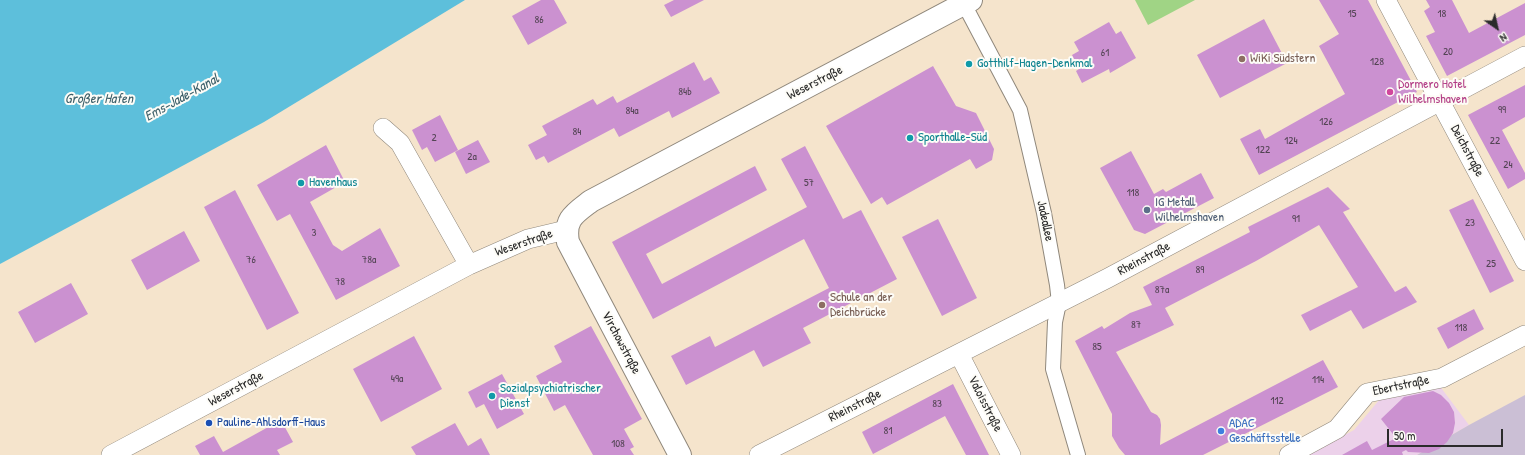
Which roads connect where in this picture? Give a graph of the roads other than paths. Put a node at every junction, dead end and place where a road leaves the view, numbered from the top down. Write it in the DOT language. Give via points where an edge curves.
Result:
graph roads {
  1 [pos="1386,0"];
  2 [pos="965,1"];
  3 [pos="1525,56"];
  4 [pos="1440,101"];
  5 [pos="383,128"];
  6 [pos="566,230"];
  7 [pos="1525,261"];
  8 [pos="469,266"];
  9 [pos="1059,303"];
  10 [pos="1525,335"];
  11 [pos="959,354"];
  12 [pos="111,455"];
  13 [pos="680,455"];
  14 [pos="759,455"];
  15 [pos="1011,455"];
  16 [pos="1078,455"];
  17 [pos="1289,455"];
  1 -- 4 [label="street, Deichstraße"];
  2 -- 6 [label="street, Weserstraße" via="591,201 569,219"];
  2 -- 9 [label="street, Jadeallee" via="1020,110 1050,241"];
  3 -- 4 [label="street, Rheinstraße"];
  4 -- 7 [label="street, Deichstraße"];
  4 -- 9 [label="street, Rheinstraße"];
  5 -- 8 [label="street" via="400,143"];
  6 -- 8 [label="street, Weserstraße" via="528,239"];
  6 -- 13 [label="street, Virchowstraße" via="568,242"];
  8 -- 12 [label="street, Weserstraße"];
  9 -- 11 [label="street, Rheinstraße"];
  9 -- 16 [label="street, Jadeallee" via="1055,322 1053,369"];
  10 -- 17 [label="street, Ebertstraße" via="1442,378 1367,393 1336,429"];
  11 -- 14 [label="street, Rheinstraße"];
  11 -- 15 [label="street, Valoisstraße"];
}
